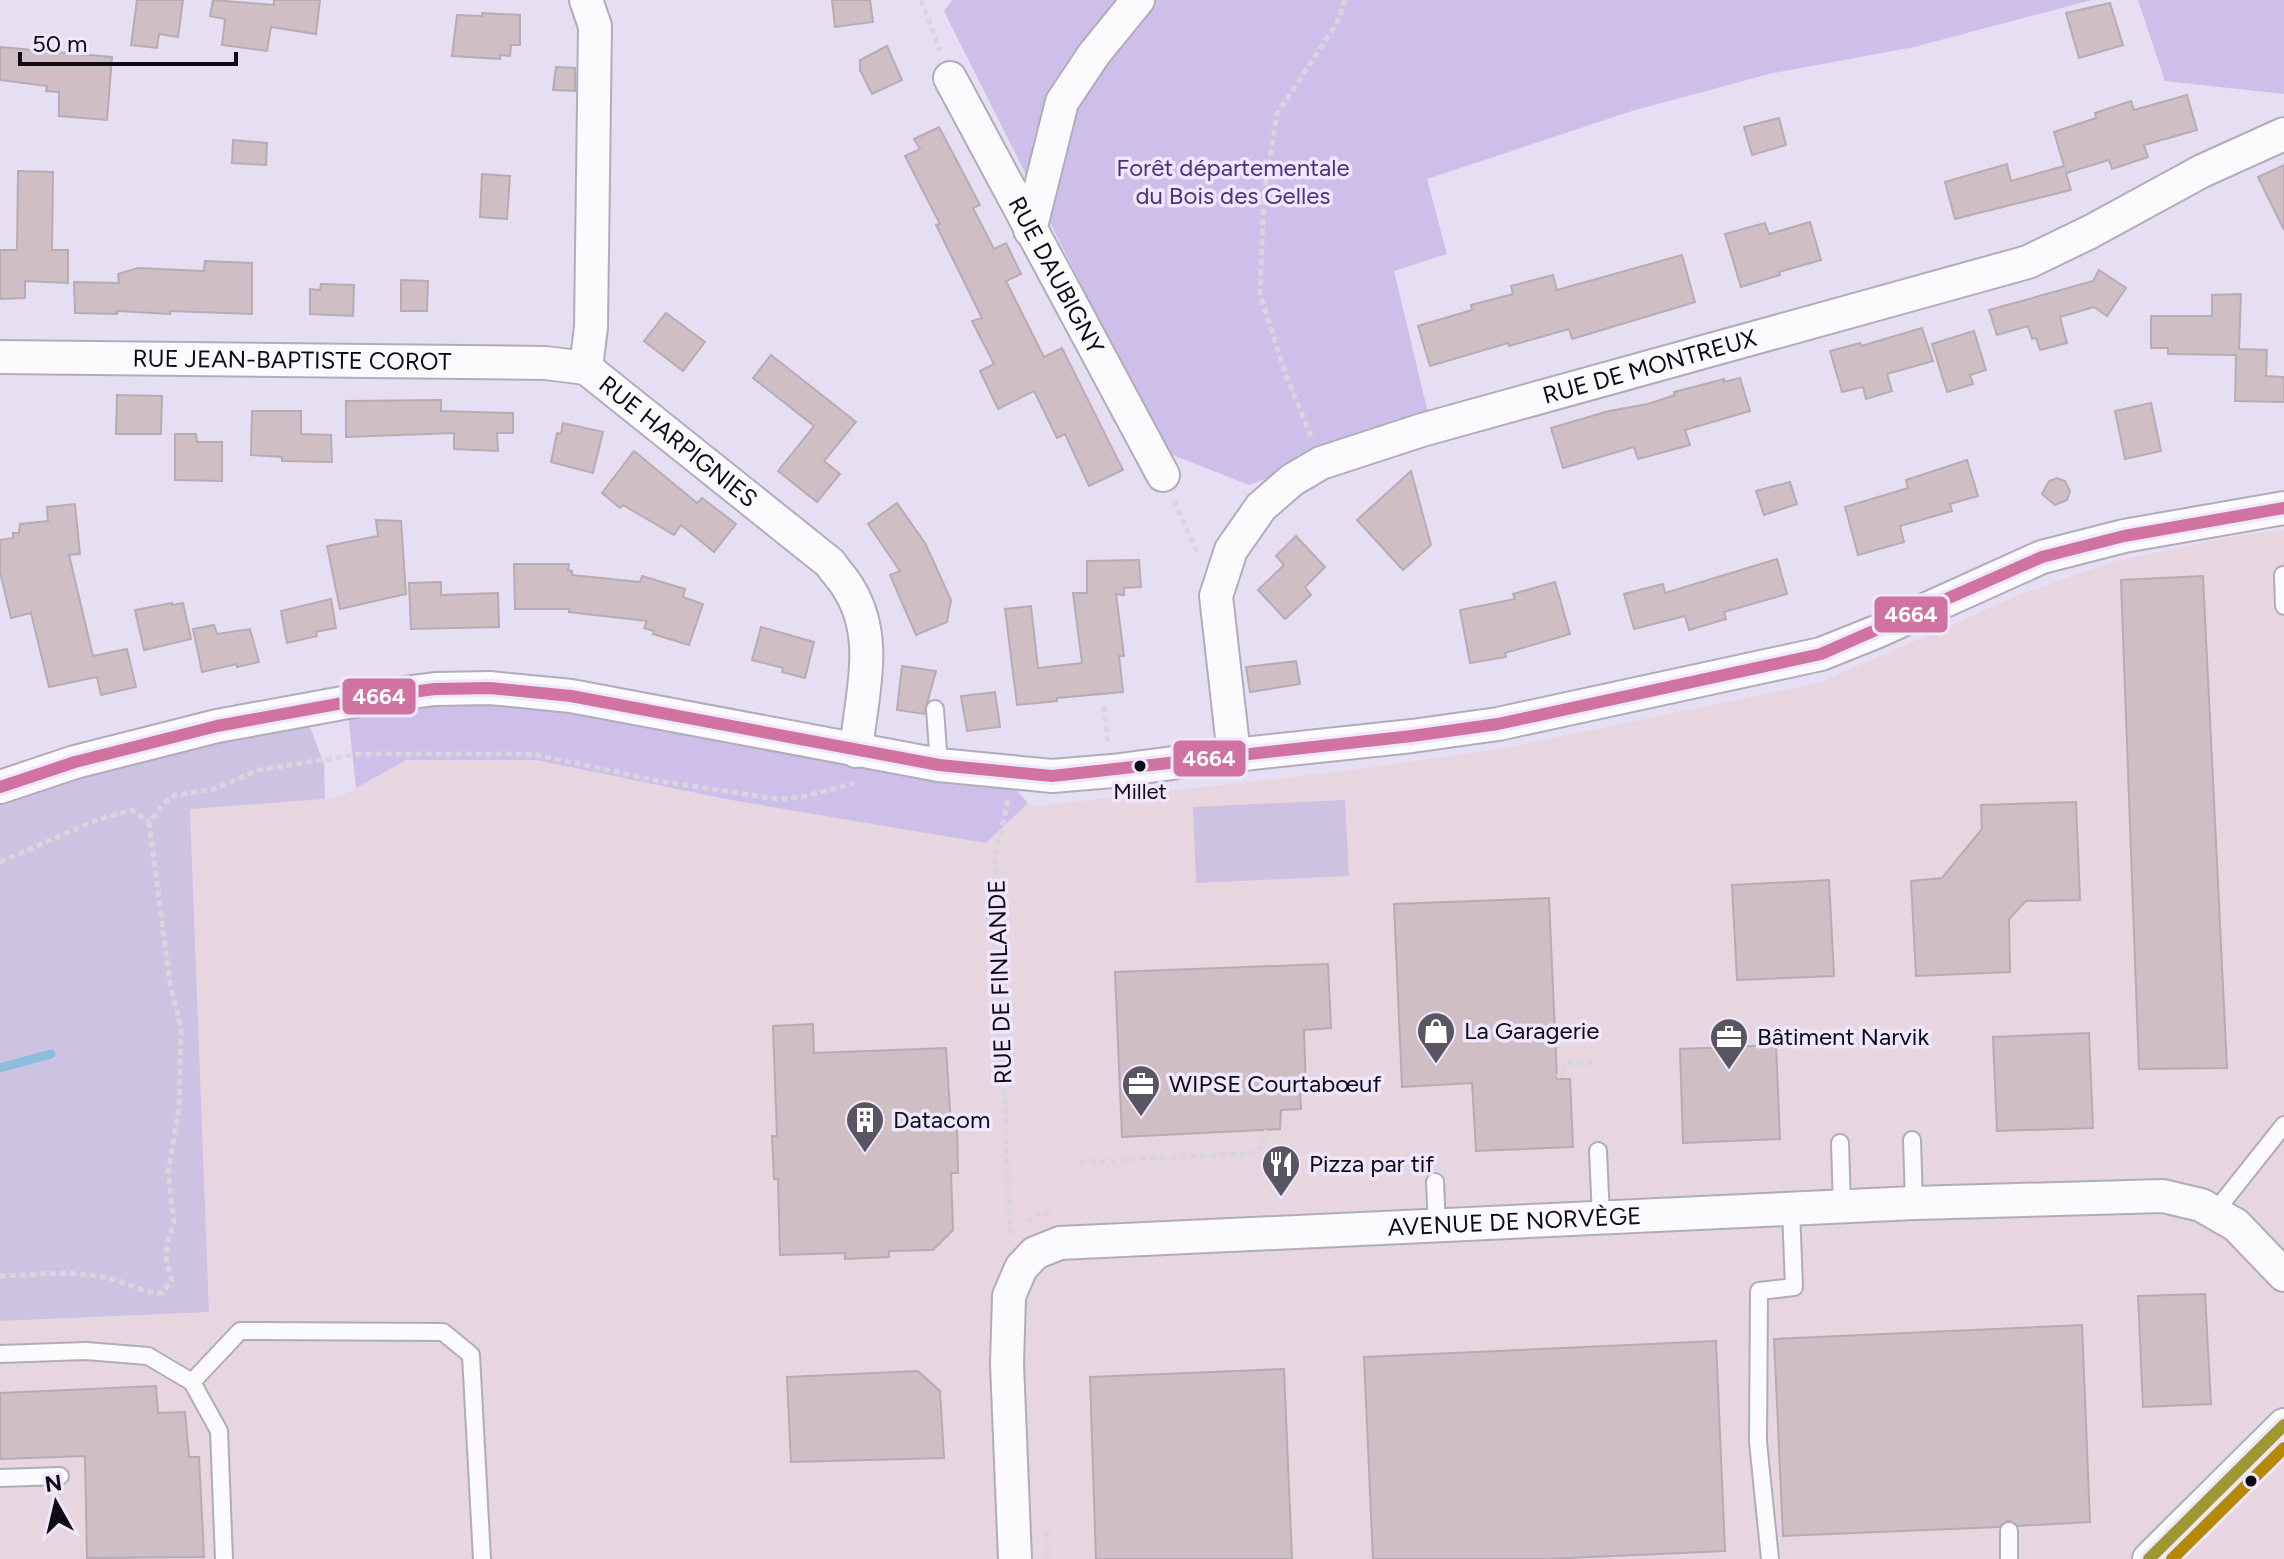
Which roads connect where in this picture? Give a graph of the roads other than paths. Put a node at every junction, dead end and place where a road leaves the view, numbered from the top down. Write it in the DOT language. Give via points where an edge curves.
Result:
graph roads {
  1 [pos="586,0"];
  2 [pos="1138,0"];
  3 [pos="950,78"];
  4 [pos="2284,134"];
  5 [pos="1030,230"];
  6 [pos="0,357"];
  7 [pos="586,368"];
  8 [pos="1163,475"];
  9 [pos="2284,508"];
  10 [pos="2283,575"];
  11 [pos="2284,606"];
  12 [pos="935,709"];
  13 [pos="856,751"];
  14 [pos="1234,755"];
  15 [pos="939,765"];
  16 [pos="0,787"];
  17 [pos="2284,1125"];
  18 [pos="1912,1140"];
  19 [pos="1840,1143"];
  20 [pos="1598,1151"];
  21 [pos="1435,1182"];
  22 [pos="1914,1203"];
  23 [pos="1842,1207"];
  24 [pos="1791,1209"];
  25 [pos="2214,1213"];
  26 [pos="1601,1217"];
  27 [pos="1437,1226"];
  28 [pos="2284,1275"];
  29 [pos="0,1354"];
  30 [pos="192,1382"];
  31 [pos="2282,1430"];
  32 [pos="60,1476"];
  33 [pos="0,1478"];
  34 [pos="2009,1531"];
  35 [pos="224,1559"];
  36 [pos="482,1559"];
  37 [pos="1015,1559"];
  38 [pos="1770,1559"];
  39 [pos="2009,1559"];
  40 [pos="2149,1559"];
  1 -- 7 [label="street, RUE HARPIGNIES" via="595,26"];
  2 -- 5 [label="street" via="1062,102"];
  3 -- 5 [label="street, RUE DAUBIGNY"];
  4 -- 14 [label="street, RUE DE MONTREUX" via="2028,262 1422,430 1321,463 1292,480 1261,507 1231,550 1216,596"];
  5 -- 8 [label="street, RUE DAUBIGNY"];
  6 -- 7 [label="street, RUE JEAN-BAPTISTE COROT" via="545,363"];
  7 -- 13 [label="street, RUE HARPIGNIES" via="830,563 850,589 868,665"];
  9 -- 14 [label="street" via="2137,533 2042,557 1821,654 1758,669 1498,724"];
  10 -- 11 [label="lane"];
  12 -- 15 [label="lane"];
  13 -- 15 [label="street"];
  13 -- 16 [label="street" via="571,696 435,689 217,726"];
  14 -- 15 [label="street" via="1057,776"];
  17 -- 25 [label="lane"];
  18 -- 22 [label="lane"];
  19 -- 23 [label="lane"];
  20 -- 26 [label="lane"];
  21 -- 27 [label="lane"];
  22 -- 23 [label="street, AVENUE DE NORVÈGE"];
  22 -- 25 [label="street, AVENUE DE NORVÈGE" via="2163,1196"];
  23 -- 24 [label="street, AVENUE DE NORVÈGE"];
  24 -- 26 [label="street, AVENUE DE NORVÈGE"];
  24 -- 38 [label="lane" via="1794,1287 1759,1291 1758,1442"];
  25 -- 28 [label="street, AVENUE DE NORVÈGE" via="2236,1225"];
  26 -- 27 [label="street, AVENUE DE NORVÈGE"];
  27 -- 37 [label="street, AVENUE DE NORVÈGE" via="1077,1241 1035,1253 1013,1283 1006,1316"];
  29 -- 30 [label="lane" via="86,1351 148,1356"];
  30 -- 35 [label="lane" via="219,1431"];
  30 -- 36 [label="lane" via="240,1331 443,1332 471,1355"];
  31 -- 40 [label="street"];
  32 -- 33 [label="lane"];
  34 -- 39 [label="lane"];
}
